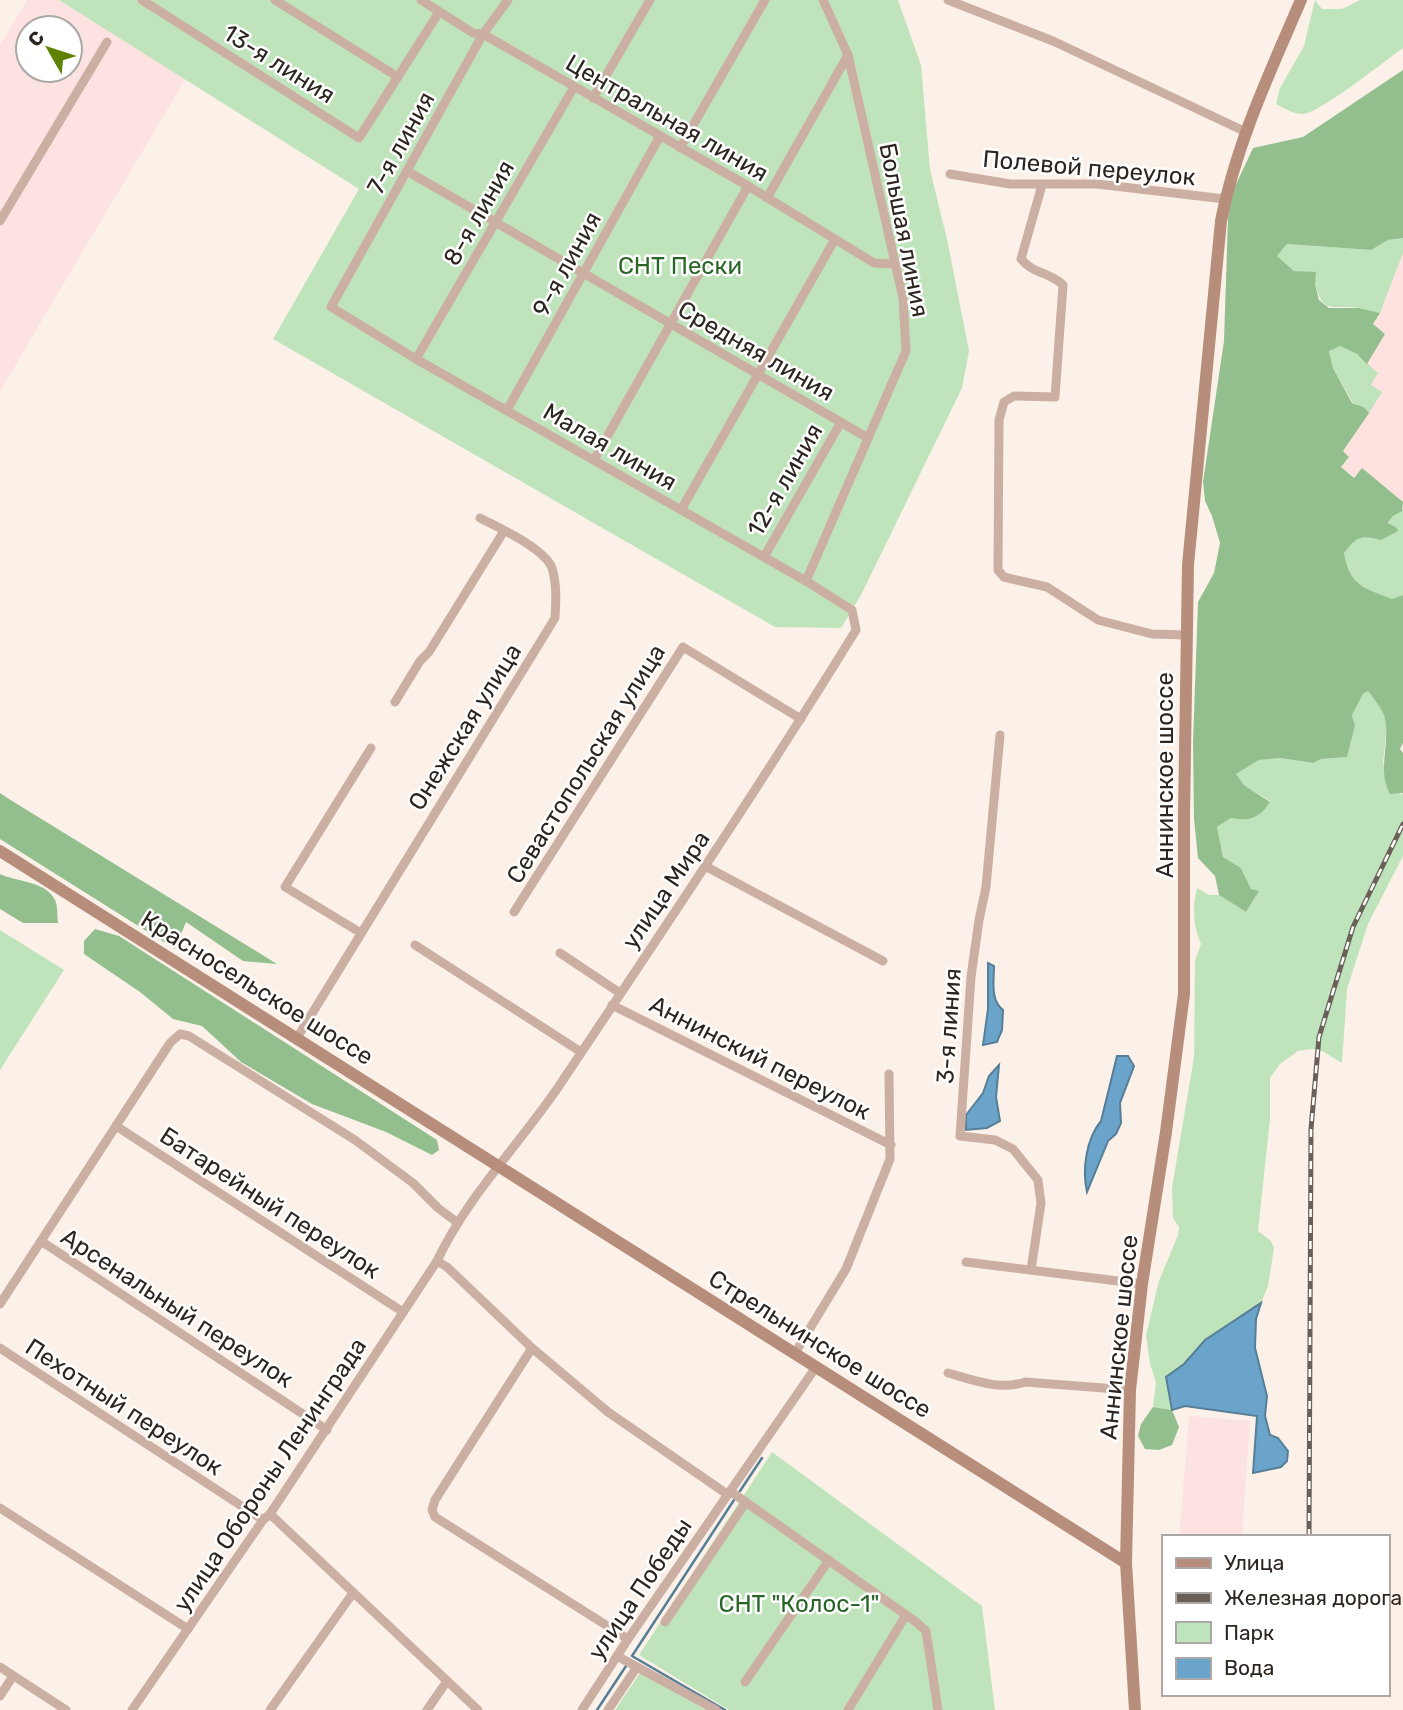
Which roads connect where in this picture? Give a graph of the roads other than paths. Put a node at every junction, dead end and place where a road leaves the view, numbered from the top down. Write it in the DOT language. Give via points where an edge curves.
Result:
graph roads {
  1 [pos="142,0"];
  2 [pos="275,0"];
  3 [pos="421,0"];
  4 [pos="508,0"];
  5 [pos="650,0"];
  6 [pos="765,0"];
  7 [pos="823,0"];
  8 [pos="948,0"];
  9 [pos="1301,0"];
  10 [pos="439,12"];
  11 [pos="483,34"];
  12 [pos="107,42"];
  13 [pos="848,55"];
  14 [pos="398,77"];
  15 [pos="574,87"];
  16 [pos="593,98"];
  17 [pos="1246,132"];
  18 [pos="660,136"];
  19 [pos="680,148"];
  20 [pos="407,171"];
  21 [pos="950,174"];
  22 [pos="1042,185"];
  23 [pos="748,186"];
  24 [pos="767,198"];
  25 [pos="1225,199"];
  26 [pos="0,221"];
  27 [pos="496,222"];
  28 [pos="835,239"];
  29 [pos="895,264"];
  30 [pos="584,273"];
  31 [pos="331,307"];
  32 [pos="671,324"];
  33 [pos="416,359"];
  34 [pos="758,374"];
  35 [pos="507,410"];
  36 [pos="841,422"];
  37 [pos="868,438"];
  38 [pos="594,460"];
  39 [pos="681,510"];
  40 [pos="480,518"];
  41 [pos="504,531"];
  42 [pos="764,557"];
  43 [pos="806,581"];
  44 [pos="856,630"];
  45 [pos="1187,635"];
  46 [pos="395,702"];
  47 [pos="801,719"];
  48 [pos="1000,735"];
  49 [pos="371,748"];
  50 [pos="0,851"];
  51 [pos="705,866"];
  52 [pos="514,912"];
  53 [pos="361,933"];
  54 [pos="415,945"];
  55 [pos="561,953"];
  56 [pos="883,961"];
  57 [pos="620,993"];
  58 [pos="612,1005"];
  59 [pos="297,1038"];
  60 [pos="581,1052"];
  61 [pos="889,1074"];
  62 [pos="116,1126"];
  63 [pos="891,1145"];
  64 [pos="495,1162"];
  65 [pos="458,1223"];
  66 [pos="41,1241"];
  67 [pos="438,1261"];
  68 [pos="966,1262"];
  69 [pos="1031,1270"];
  70 [pos="1142,1284"];
  71 [pos="0,1304"];
  72 [pos="403,1312"];
  73 [pos="0,1348"];
  74 [pos="532,1348"];
  75 [pos="794,1353"];
  76 [pos="816,1367"];
  77 [pos="948,1373"];
  78 [pos="1130,1390"];
  79 [pos="327,1430"];
  80 [pos="729,1493"];
  81 [pos="746,1502"];
  82 [pos="0,1508"];
  83 [pos="266,1517"];
  84 [pos="829,1560"];
  85 [pos="1126,1563"];
  86 [pos="352,1593"];
  87 [pos="906,1615"];
  88 [pos="665,1622"];
  89 [pos="188,1629"];
  90 [pos="628,1639"];
  91 [pos="617,1656"];
  92 [pos="0,1667"];
  93 [pos="636,1667"];
  94 [pos="13,1676"];
  95 [pos="447,1681"];
  96 [pos="745,1682"];
  97 [pos="0,1696"];
  98 [pos="65,1710"];
  99 [pos="132,1710"];
  100 [pos="270,1710"];
  101 [pos="426,1710"];
  102 [pos="478,1710"];
  103 [pos="582,1710"];
  104 [pos="608,1710"];
  105 [pos="716,1710"];
  106 [pos="848,1710"];
  107 [pos="938,1710"];
  108 [pos="1135,1710"];
  1 -- 14 [label="street, 13-я линия" via="359,138"];
  2 -- 14 [label="street"];
  3 -- 10 [label="street, Центральная линия"];
  4 -- 11 [label="street, 7-я линия"];
  5 -- 16 [label="street"];
  6 -- 19 [label="street"];
  7 -- 13 [label="street, Большая линия"];
  8 -- 17 [label="street" via="1053,41"];
  9 -- 17 [label="main road, Аннинское шоссе"];
  10 -- 11 [label="street, Центральная линия" via="473,33"];
  10 -- 14 [label="street"];
  11 -- 15 [label="street, Центральная линия"];
  11 -- 20 [label="street, 7-я линия"];
  12 -- 26 [label="street"];
  13 -- 24 [label="street"];
  13 -- 29 [label="street, Большая линия"];
  15 -- 16 [label="street, Центральная линия"];
  15 -- 27 [label="street, 8-я линия"];
  16 -- 18 [label="street, Центральная линия"];
  17 -- 25 [label="main road, Аннинское шоссе"];
  18 -- 19 [label="street, Центральная линия"];
  18 -- 30 [label="street, 9-я линия"];
  19 -- 23 [label="street, Центральная линия"];
  20 -- 27 [label="street, Средняя линия"];
  20 -- 31 [label="street, 7-я линия"];
  21 -- 22 [label="street, Полевой переулок"];
  22 -- 25 [label="street, Полевой переулок" via="1097,184"];
  22 -- 45 [label="street" via="1021,259 1063,285 1055,397 1014,396 1004,402 999,420 998,570 1004,577 1047,587 1098,620 1152,634"];
  23 -- 24 [label="street, Центральная линия"];
  23 -- 32 [label="street"];
  24 -- 28 [label="street, Центральная линия"];
  25 -- 45 [label="main road, Аннинское шоссе" via="1188,565"];
  27 -- 30 [label="street, Средняя линия"];
  27 -- 33 [label="street, 8-я линия"];
  28 -- 29 [label="street, Центральная линия" via="874,263"];
  28 -- 34 [label="street"];
  29 -- 37 [label="street, Большая линия" via="903,298 906,351"];
  30 -- 32 [label="street, Средняя линия"];
  30 -- 35 [label="street, 9-я линия"];
  31 -- 33 [label="street, Малая линия"];
  32 -- 34 [label="street, Средняя линия"];
  32 -- 38 [label="street"];
  33 -- 35 [label="street, Малая линия"];
  34 -- 36 [label="street, Средняя линия"];
  34 -- 39 [label="street"];
  35 -- 38 [label="street, Малая линия"];
  36 -- 37 [label="street, Средняя линия"];
  36 -- 42 [label="street, 12-я линия"];
  37 -- 43 [label="street, Большая линия"];
  38 -- 39 [label="street, Малая линия"];
  39 -- 42 [label="street, Малая линия"];
  40 -- 41 [label="street, Онежская улица"];
  41 -- 46 [label="street"];
  41 -- 53 [label="street, Онежская улица" via="540,553 551,566 557,595 555,618"];
  42 -- 43 [label="street, Малая линия"];
  43 -- 44 [label="street, Малая линия" via="852,610"];
  44 -- 47 [label="street, улица Мира"];
  45 -- 70 [label="main road, Аннинское шоссе" via="1184,994"];
  47 -- 51 [label="street, улица Мира"];
  47 -- 52 [label="street, Севастопольская улица" via="683,647"];
  48 -- 69 [label="street, 3-я линия" via="986,887 971,977 960,1136 995,1140 1013,1149 1038,1180 1041,1203"];
  49 -- 53 [label="street" via="285,887"];
  50 -- 59 [label="main road, Красносельское шоссе"];
  51 -- 56 [label="street"];
  51 -- 57 [label="street, улица Мира"];
  53 -- 59 [label="street, Онежская улица"];
  54 -- 60 [label="street"];
  55 -- 57 [label="street"];
  57 -- 58 [label="street, улица Мира"];
  58 -- 60 [label="street, улица Мира"];
  58 -- 63 [label="street, Аннинский переулок"];
  59 -- 64 [label="main road, Красносельское шоссе"];
  60 -- 64 [label="street, улица Мира" via="554,1093"];
  61 -- 63 [label="street"];
  62 -- 65 [label="street" via="170,1043 180,1034 189,1036 355,1140"];
  62 -- 66 [label="street"];
  62 -- 72 [label="street, Батарейный переулок"];
  63 -- 75 [label="street" via="890,1159 846,1269"];
  64 -- 65 [label="street, улица Мира"];
  64 -- 75 [label="main road, Стрельнинское шоссе"];
  65 -- 67 [label="street, улица Обороны Ленинграда"];
  66 -- 71 [label="street"];
  66 -- 79 [label="street, Арсенальный переулок"];
  67 -- 72 [label="street, улица Обороны Ленинграда"];
  67 -- 74 [label="street"];
  68 -- 69 [label="street"];
  69 -- 70 [label="street"];
  70 -- 78 [label="main road, Аннинское шоссе"];
  72 -- 79 [label="street, улица Обороны Ленинграда"];
  73 -- 83 [label="street, Пехотный переулок"];
  74 -- 80 [label="street" via="608,1412"];
  74 -- 90 [label="street" via="432,1510 446,1525"];
  75 -- 76 [label="main road, Стрельнинское шоссе"];
  76 -- 80 [label="street, улица Победы"];
  76 -- 85 [label="main road, Стрельнинское шоссе"];
  77 -- 78 [label="street" via="1010,1387 1025,1382"];
  78 -- 85 [label="main road, Аннинское шоссе"];
  79 -- 83 [label="street, улица Обороны Ленинграда"];
  80 -- 81 [label="street"];
  80 -- 90 [label="street, улица Победы"];
  81 -- 84 [label="street"];
  81 -- 88 [label="street"];
  82 -- 89 [label="street"];
  83 -- 86 [label="street, Пехотный переулок"];
  83 -- 89 [label="street, улица Обороны Ленинграда"];
  84 -- 87 [label="street"];
  84 -- 96 [label="street"];
  85 -- 108 [label="main road, Аннинское шоссе"];
  86 -- 95 [label="street, Пехотный переулок"];
  86 -- 100 [label="street"];
  87 -- 106 [label="street"];
  87 -- 107 [label="street" via="926,1631"];
  89 -- 99 [label="street, улица Обороны Ленинграда"];
  90 -- 91 [label="street, улица Победы"];
  91 -- 93 [label="street"];
  91 -- 103 [label="street, улица Победы"];
  92 -- 94 [label="street"];
  93 -- 104 [label="street"];
  93 -- 105 [label="street"];
  94 -- 97 [label="street"];
  94 -- 98 [label="street"];
  95 -- 101 [label="street"];
  95 -- 102 [label="street, Пехотный переулок"];
}
